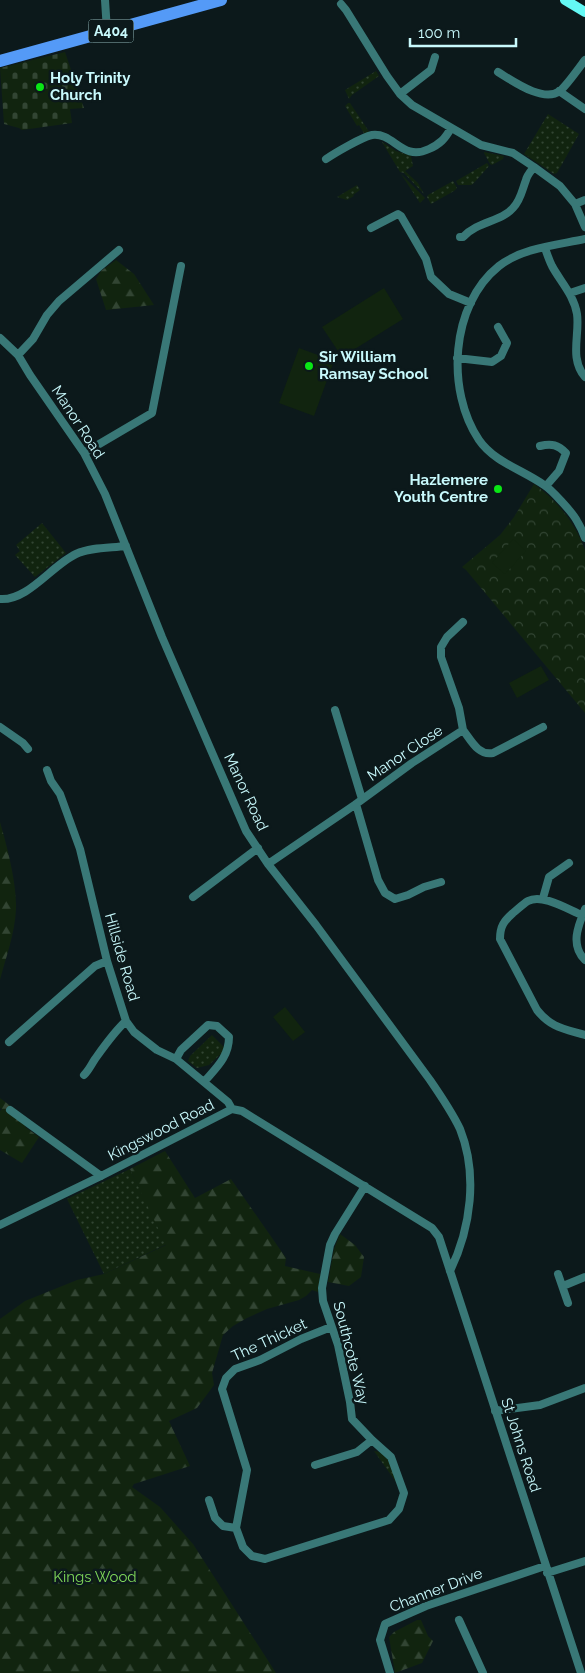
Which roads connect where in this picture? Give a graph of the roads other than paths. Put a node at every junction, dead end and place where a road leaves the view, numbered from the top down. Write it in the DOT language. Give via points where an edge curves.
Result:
graph roads {
  1 [pos="105,0"];
  2 [pos="221,0"];
  3 [pos="565,0"];
  4 [pos="341,4"];
  5 [pos="585,12"];
  6 [pos="107,32"];
  7 [pos="435,57"];
  8 [pos="585,60"];
  9 [pos="0,61"];
  10 [pos="498,72"];
  11 [pos="559,91"];
  12 [pos="400,94"];
  13 [pos="585,109"];
  14 [pos="451,128"];
  15 [pos="326,159"];
  16 [pos="534,167"];
  17 [pos="585,200"];
  18 [pos="575,204"];
  19 [pos="585,227"];
  20 [pos="371,228"];
  21 [pos="460,237"];
  22 [pos="585,240"];
  23 [pos="545,248"];
  24 [pos="119,250"];
  25 [pos="181,266"];
  26 [pos="585,288"];
  27 [pos="570,294"];
  28 [pos="471,303"];
  29 [pos="498,327"];
  30 [pos="0,338"];
  31 [pos="18,354"];
  32 [pos="457,358"];
  33 [pos="585,377"];
  34 [pos="540,446"];
  35 [pos="572,446"];
  36 [pos="84,453"];
  37 [pos="566,453"];
  38 [pos="546,486"];
  39 [pos="585,538"];
  40 [pos="126,546"];
  41 [pos="0,599"];
  42 [pos="463,622"];
  43 [pos="335,710"];
  44 [pos="543,726"];
  45 [pos="0,727"];
  46 [pos="463,730"];
  47 [pos="28,749"];
  48 [pos="47,770"];
  49 [pos="359,801"];
  50 [pos="258,848"];
  51 [pos="569,863"];
  52 [pos="268,864"];
  53 [pos="441,882"];
  54 [pos="193,897"];
  55 [pos="543,898"];
  56 [pos="584,912"];
  57 [pos="585,960"];
  58 [pos="107,961"];
  59 [pos="126,1021"];
  60 [pos="585,1035"];
  61 [pos="9,1042"];
  62 [pos="176,1059"];
  63 [pos="84,1075"];
  64 [pos="204,1082"];
  65 [pos="232,1109"];
  66 [pos="10,1110"];
  67 [pos="101,1176"];
  68 [pos="365,1186"];
  69 [pos="0,1226"];
  70 [pos="432,1228"];
  71 [pos="450,1270"];
  72 [pos="558,1274"];
  73 [pos="585,1277"];
  74 [pos="563,1286"];
  75 [pos="568,1303"];
  76 [pos="331,1327"];
  77 [pos="585,1388"];
  78 [pos="495,1411"];
  79 [pos="372,1440"];
  80 [pos="315,1465"];
  81 [pos="209,1500"];
  82 [pos="236,1528"];
  83 [pos="585,1561"];
  84 [pos="546,1569"];
  85 [pos="459,1620"];
  86 [pos="582,1671"];
  87 [pos="390,1673"];
  88 [pos="483,1673"];
  1 -- 6 [label="street"];
  2 -- 6 [label="main road, A404"];
  3 -- 5 [label="main road"];
  4 -- 12 [label="street"];
  6 -- 9 [label="main road, A404"];
  7 -- 12 [label="street" via="431,70"];
  8 -- 11 [label="street"];
  10 -- 11 [label="street" via="532,91 547,94"];
  11 -- 13 [label="street"];
  12 -- 14 [label="street" via="412,106"];
  14 -- 15 [label="street" via="445,139 421,153 405,151 384,137 372,135"];
  14 -- 16 [label="street" via="481,145 513,153"];
  16 -- 18 [label="street" via="560,186"];
  16 -- 21 [label="street" via="512,209"];
  17 -- 18 [label="street"];
  18 -- 19 [label="street"];
  20 -- 28 [label="street" via="398,214 401,216 426,260 431,277 449,294"];
  22 -- 23 [label="street"];
  23 -- 27 [label="street"];
  23 -- 28 [label="street" via="520,255 500,266 487,278"];
  24 -- 31 [label="street" via="59,301 33,339"];
  25 -- 36 [label="street" via="152,413"];
  26 -- 27 [label="street"];
  27 -- 33 [label="street" via="577,314 575,353"];
  28 -- 32 [label="street" via="462,326"];
  29 -- 32 [label="street" via="507,343 501,356 492,362"];
  30 -- 31 [label="street, Manor Road"];
  31 -- 36 [label="street, Manor Road"];
  32 -- 38 [label="street" via="466,415 479,441 492,454"];
  34 -- 37 [label="street" via="550,444"];
  35 -- 37 [label="street"];
  36 -- 40 [label="street, Manor Road"];
  37 -- 38 [label="street"];
  38 -- 39 [label="street" via="577,519"];
  40 -- 41 [label="street" via="88,550 75,555 22,594"];
  40 -- 50 [label="street, Manor Road" via="242,822"];
  42 -- 46 [label="street, Manor Close" via="447,636 441,657 459,708"];
  43 -- 49 [label="street, Manor Close"];
  44 -- 46 [label="street, Manor Close" via="486,755"];
  45 -- 47 [label="street"];
  46 -- 49 [label="street, Manor Close"];
  48 -- 58 [label="street, Hillside Road" via="60,794 80,849"];
  49 -- 52 [label="street, Manor Close"];
  49 -- 53 [label="street, Manor Close" via="378,880 385,893 395,898 408,896"];
  50 -- 52 [label="street, Manor Road"];
  50 -- 54 [label="street"];
  51 -- 55 [label="street" via="548,877"];
  52 -- 71 [label="street, Manor Road" via="430,1080 460,1130 470,1166 470,1204 464,1235"];
  55 -- 56 [label="street"];
  55 -- 60 [label="street" via="528,901 503,921 500,939 545,1020 559,1028"];
  56 -- 57 [label="street" via="576,930 576,942"];
  58 -- 59 [label="street, Hillside Road"];
  58 -- 61 [label="street" via="95,966"];
  59 -- 62 [label="street, Hillside Road" via="134,1032 157,1050"];
  59 -- 63 [label="street" via="114,1032"];
  62 -- 64 [label="street, Hillside Road"];
  62 -- 64 [label="street" via="208,1025 217,1026 229,1037 229,1047 224,1059"];
  64 -- 65 [label="street, Hillside Road"];
  65 -- 67 [label="street, Kingswood Road"];
  65 -- 68 [label="street, Kingswood Road"];
  66 -- 67 [label="street"];
  67 -- 69 [label="street, Kingswood Road"];
  68 -- 70 [label="street, Kingswood Road"];
  68 -- 76 [label="street, Southcote Way" via="330,1245 322,1288"];
  70 -- 71 [label="street, St Johns Road" via="439,1237"];
  71 -- 78 [label="street, St Johns Road"];
  72 -- 74 [label="street"];
  73 -- 74 [label="street"];
  74 -- 75 [label="street"];
  76 -- 79 [label="street, Southcote Way" via="338,1345 352,1419"];
  76 -- 82 [label="street, The Thicket" via="235,1369 226,1378 222,1389 247,1470"];
  77 -- 78 [label="street" via="540,1405"];
  78 -- 84 [label="street, St Johns Road"];
  79 -- 80 [label="street" via="356,1452"];
  79 -- 82 [label="street, Southcote Way" via="391,1457 404,1493 399,1509 388,1520 265,1559 252,1556 242,1547"];
  81 -- 82 [label="street" via="215,1518 222,1526"];
  83 -- 84 [label="street"];
  84 -- 86 [label="street, St Johns Road"];
  84 -- 87 [label="street, Channer Drive" via="426,1606 385,1624 380,1640"];
  85 -- 88 [label="street"];
}
